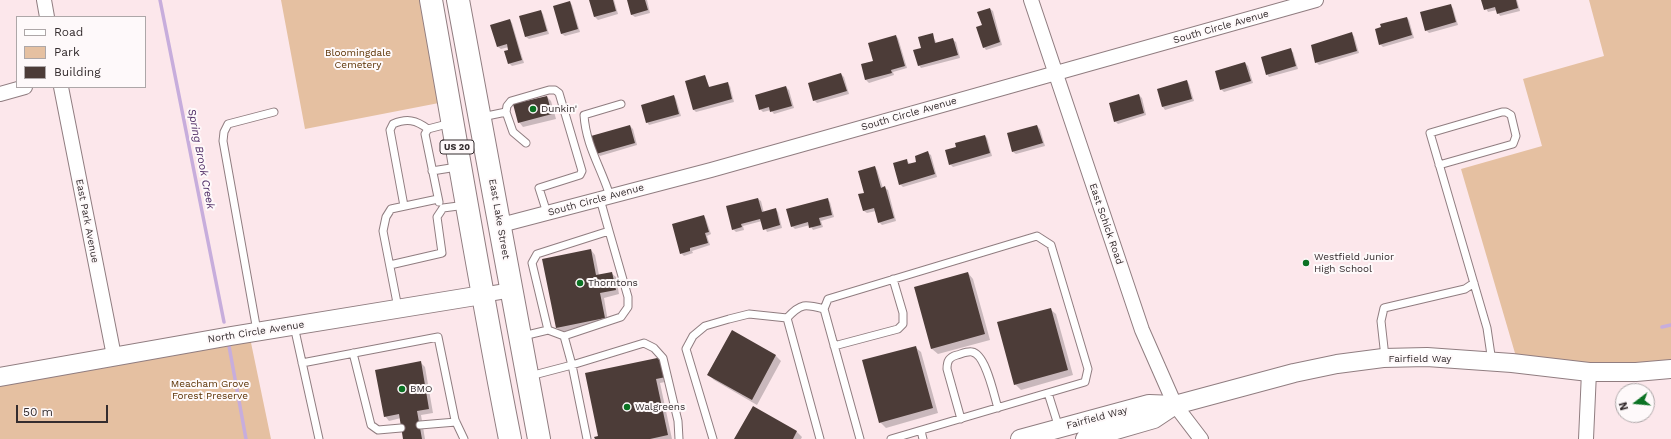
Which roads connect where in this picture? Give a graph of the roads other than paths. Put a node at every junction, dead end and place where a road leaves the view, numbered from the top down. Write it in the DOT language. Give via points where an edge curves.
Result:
graph roads {
  1 [pos="44,0"];
  2 [pos="431,0"];
  3 [pos="458,0"];
  4 [pos="1031,0"];
  5 [pos="1316,0"];
  6 [pos="47,16"];
  7 [pos="1056,73"];
  8 [pos="21,88"];
  9 [pos="61,88"];
  10 [pos="0,94"];
  11 [pos="621,104"];
  12 [pos="274,112"];
  13 [pos="506,112"];
  14 [pos="480,117"];
  15 [pos="453,122"];
  16 [pos="428,129"];
  17 [pos="526,142"];
  18 [pos="1439,166"];
  19 [pos="461,167"];
  20 [pos="432,171"];
  21 [pos="605,198"];
  22 [pos="438,200"];
  23 [pos="468,205"];
  24 [pos="404,206"];
  25 [pos="443,208"];
  26 [pos="547,213"];
  27 [pos="501,225"];
  28 [pos="609,231"];
  29 [pos="390,265"];
  30 [pos="892,279"];
  31 [pos="1474,283"];
  32 [pos="512,290"];
  33 [pos="482,295"];
  34 [pos="398,308"];
  35 [pos="824,310"];
  36 [pos="787,318"];
  37 [pos="294,325"];
  38 [pos="548,330"];
  39 [pos="257,331"];
  40 [pos="564,336"];
  41 [pos="520,337"];
  42 [pos="834,346"];
  43 [pos="353,353"];
  44 [pos="114,356"];
  45 [pos="1386,358"];
  46 [pos="1492,362"];
  47 [pos="302,363"];
  48 [pos="572,365"];
  49 [pos="1671,368"];
  50 [pos="1589,372"];
  51 [pos="528,376"];
  52 [pos="0,377"];
  53 [pos="1048,393"];
  54 [pos="1174,405"];
  55 [pos="998,408"];
  56 [pos="961,419"];
  57 [pos="456,422"];
  58 [pos="420,425"];
  59 [pos="401,428"];
  60 [pos="921,431"];
  61 [pos="1060,433"];
  62 [pos="319,439"];
  63 [pos="464,439"];
  64 [pos="510,439"];
  65 [pos="539,439"];
  66 [pos="587,439"];
  67 [pos="679,439"];
  68 [pos="713,439"];
  69 [pos="820,439"];
  70 [pos="860,439"];
  71 [pos="891,439"];
  72 [pos="923,439"];
  73 [pos="1020,439"];
  74 [pos="1085,439"];
  75 [pos="1201,439"];
  76 [pos="1586,439"];
  1 -- 6 [label="street"];
  2 -- 15 [label="main road, US 20"];
  3 -- 14 [label="main road, East Lake Street / US 20"];
  4 -- 7 [label="street, East Schick Road"];
  5 -- 7 [label="street, South Circle Avenue"];
  7 -- 21 [label="street, South Circle Avenue"];
  7 -- 54 [label="street, East Schick Road" via="1142,330"];
  8 -- 10 [label="street"];
  9 -- 44 [label="street, East Park Avenue"];
  11 -- 21 [label="lane" via="584,115 590,148 602,170"];
  12 -- 39 [label="lane" via="228,124 223,140"];
  13 -- 14 [label="lane"];
  13 -- 17 [label="lane" via="513,132"];
  13 -- 26 [label="lane" via="511,101 549,90 559,93 582,171 580,175 539,188"];
  14 -- 27 [label="main road, East Lake Street / US 20"];
  15 -- 16 [label="lane"];
  15 -- 19 [label="main road, US 20"];
  16 -- 20 [label="lane" via="425,134"];
  16 -- 24 [label="lane" via="411,120 393,124 390,130"];
  18 -- 18 [label="lane" via="1430,133 1502,112 1511,115 1516,136 1513,144"];
  18 -- 31 [label="lane"];
  19 -- 20 [label="lane"];
  19 -- 23 [label="main road, US 20"];
  20 -- 22 [label="lane"];
  21 -- 26 [label="street, South Circle Avenue"];
  21 -- 28 [label="lane"];
  22 -- 24 [label="lane"];
  22 -- 25 [label="lane"];
  23 -- 25 [label="lane"];
  23 -- 33 [label="main road, US 20"];
  24 -- 29 [label="lane" via="391,209 386,217 383,231"];
  25 -- 29 [label="lane" via="437,217 442,253"];
  26 -- 27 [label="street, South Circle Avenue"];
  27 -- 32 [label="main road, East Lake Street / US 20"];
  28 -- 38 [label="lane" via="537,254 532,262"];
  28 -- 40 [label="lane" via="628,297 628,307 621,317"];
  29 -- 34 [label="lane"];
  30 -- 35 [label="lane" via="828,299"];
  30 -- 42 [label="lane" via="904,324 898,329"];
  30 -- 53 [label="lane" via="1037,236 1051,245 1088,369 1085,382"];
  31 -- 45 [label="lane" via="1465,289 1384,308 1381,321"];
  31 -- 46 [label="lane" via="1487,328"];
  32 -- 33 [label="street, North Circle Avenue"];
  32 -- 41 [label="main road, East Lake Street / US 20"];
  33 -- 34 [label="street, North Circle Avenue"];
  33 -- 64 [label="main road, US 20"];
  34 -- 37 [label="street, North Circle Avenue"];
  35 -- 36 [label="lane" via="807,305 796,308"];
  35 -- 42 [label="lane"];
  36 -- 68 [label="lane" via="749,314 705,326 693,336 686,349"];
  36 -- 69 [label="lane"];
  37 -- 39 [label="street, North Circle Avenue"];
  37 -- 47 [label="lane"];
  38 -- 40 [label="lane"];
  38 -- 41 [label="lane"];
  39 -- 44 [label="street, North Circle Avenue"];
  40 -- 48 [label="lane"];
  41 -- 51 [label="main road, East Lake Street / US 20"];
  42 -- 70 [label="lane"];
  43 -- 47 [label="lane"];
  43 -- 57 [label="lane" via="438,337"];
  43 -- 59 [label="lane" via="371,425 378,430"];
  44 -- 52 [label="street, North Circle Avenue"];
  45 -- 46 [label="street, Fairfield Way" via="1427,357"];
  45 -- 54 [label="street, Fairfield Way" via="1294,373"];
  46 -- 50 [label="street, Fairfield Way"];
  47 -- 62 [label="lane"];
  48 -- 51 [label="lane"];
  48 -- 66 [label="lane"];
  48 -- 67 [label="lane" via="644,343 654,348 665,364 678,421"];
  49 -- 50 [label="street, Fairfield Way" via="1636,372"];
  50 -- 76 [label="street"];
  51 -- 65 [label="main road, East Lake Street / US 20"];
  53 -- 55 [label="lane"];
  53 -- 61 [label="lane"];
  54 -- 61 [label="street, Fairfield Way" via="1149,404"];
  54 -- 74 [label="street, Fairfield Way" via="1154,419"];
  54 -- 75 [label="street, East Schick Road"];
  55 -- 56 [label="lane"];
  55 -- 56 [label="lane" via="986,367 976,353 971,351 951,356 947,368"];
  56 -- 60 [label="lane"];
  57 -- 58 [label="lane"];
  57 -- 63 [label="lane"];
  60 -- 71 [label="lane"];
  60 -- 72 [label="lane"];
  61 -- 73 [label="street, Fairfield Way"];
}
